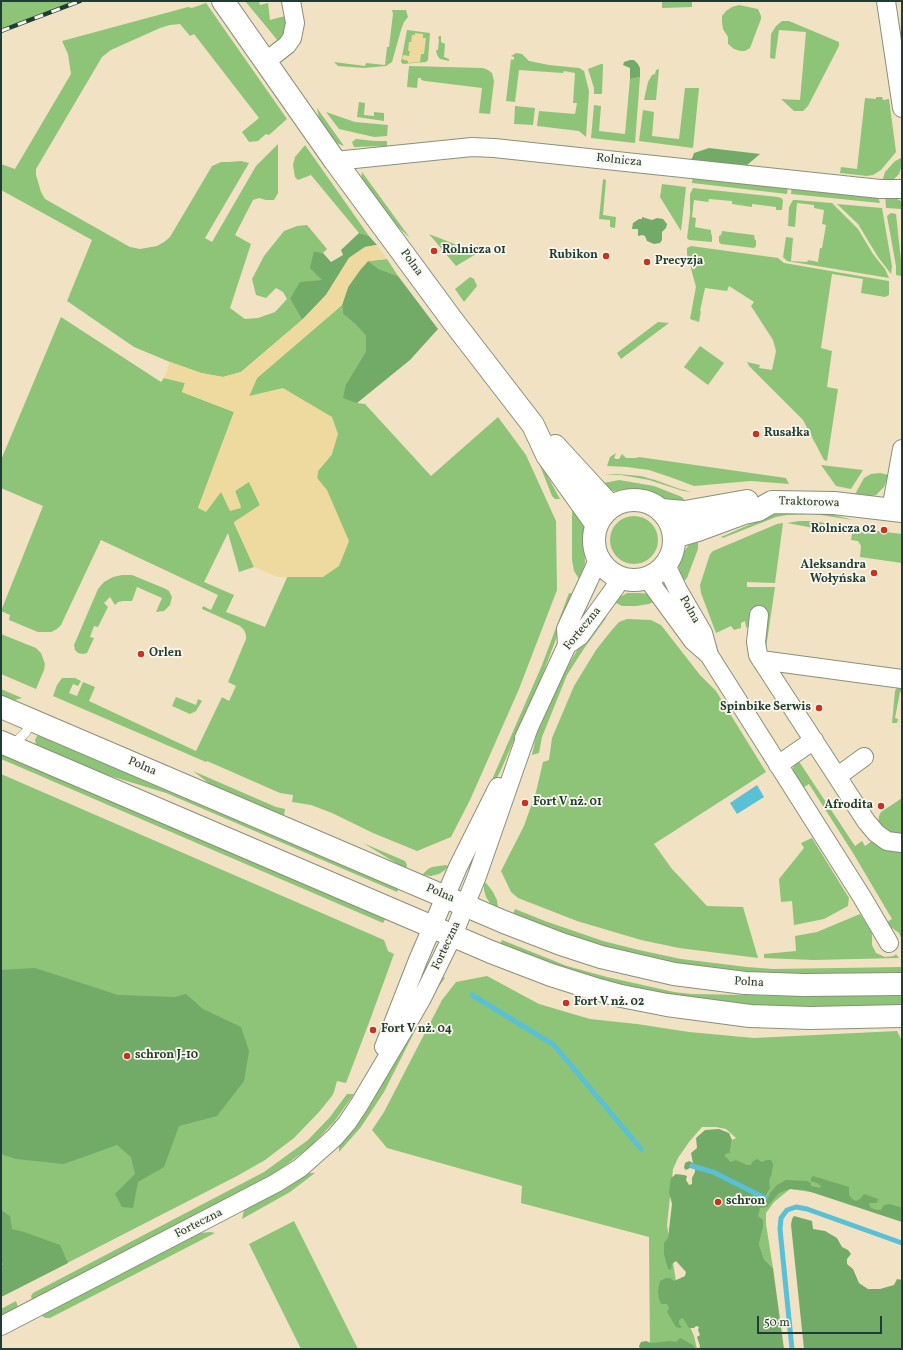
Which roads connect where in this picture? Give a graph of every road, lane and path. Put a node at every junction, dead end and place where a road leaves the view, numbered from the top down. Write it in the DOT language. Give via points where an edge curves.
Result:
graph roads {
  1 [pos="223,1"];
  2 [pos="291,1"];
  3 [pos="886,1"];
  4 [pos="265,62"];
  5 [pos="902,108"];
  6 [pos="335,160"];
  7 [pos="902,189"];
  8 [pos="536,430"];
  9 [pos="902,449"];
  10 [pos="772,502"];
  11 [pos="611,507"];
  12 [pos="661,510"];
  13 [pos="897,511"];
  14 [pos="597,525"];
  15 [pos="674,537"];
  16 [pos="599,558"];
  17 [pos="666,565"];
  18 [pos="622,578"];
  19 [pos="647,578"];
  20 [pos="759,615"];
  21 [pos="567,645"];
  22 [pos="709,655"];
  23 [pos="761,660"];
  24 [pos="902,679"];
  25 [pos="1,707"];
  26 [pos="32,720"];
  27 [pos="529,728"];
  28 [pos="814,740"];
  29 [pos="4,743"];
  30 [pos="864,757"];
  31 [pos="778,765"];
  32 [pos="838,776"];
  33 [pos="902,843"];
  34 [pos="445,897"];
  35 [pos="465,905"];
  36 [pos="433,926"];
  37 [pos="453,935"];
  38 [pos="889,943"];
  39 [pos="902,984"];
  40 [pos="902,1016"];
  41 [pos="369,1088"];
  42 [pos="1,1326"];
  1 -- 4 [label="street, Polna"];
  2 -- 4 [label="street" via="295,23 292,38"];
  3 -- 5 [label="street"];
  4 -- 6 [label="street, Polna"];
  6 -- 7 [label="street, Rolnicza" via="472,146 880,189"];
  6 -- 8 [label="street, Polna"];
  8 -- 11 [label="street" via="544,434"];
  8 -- 14 [label="street, Polna" via="547,455"];
  9 -- 13 [label="street"];
  10 -- 12 [label="street" via="756,500 685,512"];
  10 -- 13 [label="street, Traktorowa" via="834,503"];
  10 -- 15 [label="street, Traktorowa" via="758,510"];
  11 -- 12 [label="street" via="634,500 646,502"];
  11 -- 14 [label="street" via="601,516"];
  12 -- 15 [label="street" via="672,527"];
  14 -- 16 [label="street" via="595,546"];
  15 -- 17 [label="street" via="674,547"];
  16 -- 18 [label="street" via="611,572"];
  16 -- 21 [label="street" via="566,629"];
  17 -- 19 [label="street"];
  17 -- 22 [label="street, Polna" via="703,633"];
  18 -- 19 [label="street"];
  18 -- 21 [label="street, Forteczna" via="580,636"];
  19 -- 22 [label="street, Polna" via="693,641"];
  20 -- 23 [label="street" via="756,648"];
  21 -- 27 [label="street, Forteczna"];
  22 -- 31 [label="street, Polna"];
  23 -- 24 [label="street"];
  23 -- 28 [label="street"];
  25 -- 26 [label="street, Polna"];
  26 -- 29 [label="lane" via="18,740"];
  26 -- 34 [label="street, Polna"];
  27 -- 34 [label="street, Forteczna"];
  27 -- 35 [label="street, Forteczna"];
  28 -- 31 [label="street"];
  28 -- 32 [label="street"];
  29 -- 36 [label="street"];
  30 -- 32 [label="street"];
  31 -- 38 [label="street, Polna"];
  32 -- 33 [label="street" via="876,833 887,841"];
  34 -- 35 [label="street, Polna"];
  34 -- 36 [label="street, Forteczna"];
  35 -- 37 [label="street, Forteczna"];
  35 -- 39 [label="street, Polna" via="575,949 674,974 763,984"];
  36 -- 37 [label="street"];
  36 -- 41 [label="street, Forteczna"];
  37 -- 40 [label="street" via="551,975 603,991 667,1005 765,1017"];
  37 -- 41 [label="street, Forteczna" via="419,1003"];
  41 -- 42 [label="street, Forteczna" via="335,1137 300,1168"];
}
